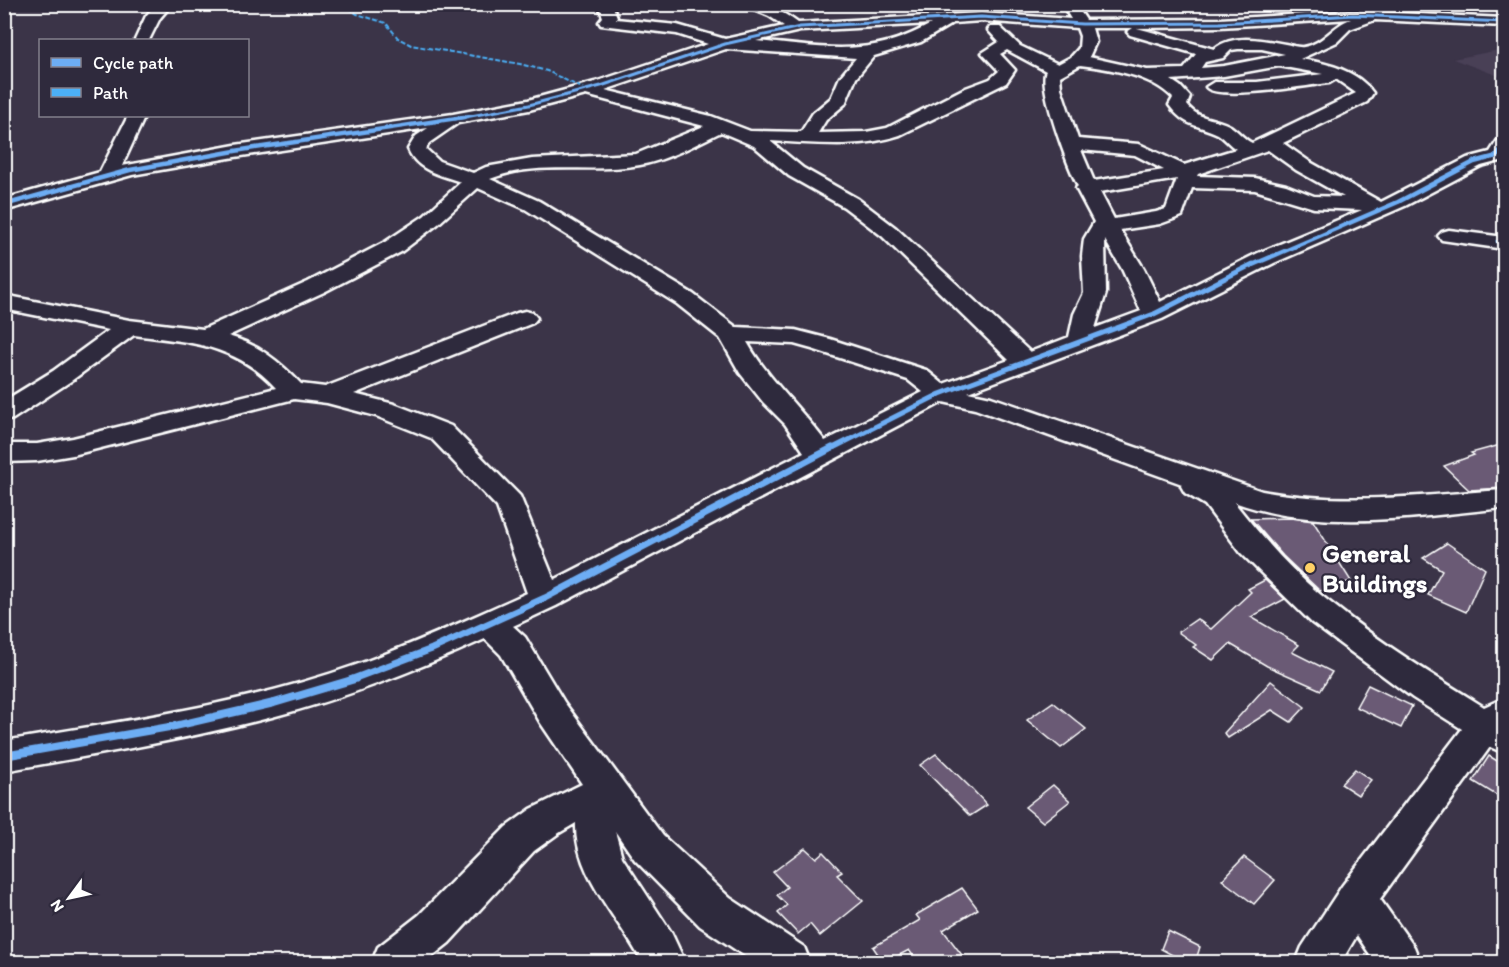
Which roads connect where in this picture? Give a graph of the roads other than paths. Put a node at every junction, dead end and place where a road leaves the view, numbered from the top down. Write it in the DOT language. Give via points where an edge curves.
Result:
graph roads {
  1 [pos="165,4"];
  2 [pos="605,4"];
  3 [pos="747,4"];
  4 [pos="1075,4"];
  5 [pos="1425,4"];
  6 [pos="969,10"];
  7 [pos="1322,10"];
  8 [pos="1456,10"];
  9 [pos="1378,16"];
  10 [pos="1405,17"];
  11 [pos="1499,20"];
  12 [pos="1110,23"];
  13 [pos="1082,24"];
  14 [pos="796,28"];
  15 [pos="142,39"];
  16 [pos="725,44"];
  17 [pos="1008,44"];
  18 [pos="667,45"];
  19 [pos="868,53"];
  20 [pos="1305,53"];
  21 [pos="1217,55"];
  22 [pos="1078,60"];
  23 [pos="1279,62"];
  24 [pos="1058,71"];
  25 [pos="1188,73"];
  26 [pos="1142,75"];
  27 [pos="1344,78"];
  28 [pos="1164,84"];
  29 [pos="587,90"];
  30 [pos="136,117"];
  31 [pos="453,119"];
  32 [pos="720,125"];
  33 [pos="749,136"];
  34 [pos="806,138"];
  35 [pos="1069,143"];
  36 [pos="1270,143"];
  37 [pos="1251,150"];
  38 [pos="1503,154"];
  39 [pos="108,175"];
  40 [pos="1186,177"];
  41 [pos="475,180"];
  42 [pos="1086,188"];
  43 [pos="4,205"];
  44 [pos="1376,206"];
  45 [pos="1106,224"];
  46 [pos="1323,234"];
  47 [pos="1449,236"];
  48 [pos="1504,243"];
  49 [pos="4,302"];
  50 [pos="1154,314"];
  51 [pos="525,318"];
  52 [pos="129,327"];
  53 [pos="730,334"];
  54 [pos="206,337"];
  55 [pos="1080,342"];
  56 [pos="1027,363"];
  57 [pos="293,391"];
  58 [pos="328,394"];
  59 [pos="940,394"];
  60 [pos="4,413"];
  61 [pos="4,453"];
  62 [pos="819,453"];
  63 [pos="1170,470"];
  64 [pos="1504,499"];
  65 [pos="545,598"];
  66 [pos="489,622"];
  67 [pos="1498,725"];
  68 [pos="4,756"];
  69 [pos="602,788"];
  70 [pos="1356,899"];
  71 [pos="393,963"];
  72 [pos="664,963"];
  73 [pos="789,963"];
  74 [pos="1317,963"];
  75 [pos="1399,963"];
  1 -- 15 [label="street" via="153,16"];
  2 -- 18 [label="street" via="610,17 607,23"];
  3 -- 14 [label="street"];
  4 -- 13 [label="street" via="1072,10"];
  5 -- 8 [label="street"];
  6 -- 13 [label="street"];
  6 -- 14 [label="street"];
  6 -- 17 [label="street"];
  6 -- 19 [label="street" via="916,39"];
  7 -- 9 [label="street"];
  7 -- 12 [label="street" via="1229,22"];
  8 -- 10 [label="street"];
  8 -- 11 [label="street"];
  9 -- 10 [label="street"];
  9 -- 20 [label="street" via="1345,26 1332,39"];
  10 -- 11 [label="street"];
  12 -- 13 [label="street"];
  12 -- 21 [label="street"];
  13 -- 22 [label="street" via="1089,35 1088,45"];
  14 -- 16 [label="street"];
  16 -- 18 [label="street"];
  16 -- 18 [label="street" via="697,34"];
  16 -- 19 [label="street"];
  17 -- 24 [label="street"];
  17 -- 34 [label="street" via="990,53 1007,70 995,83 895,131 858,138"];
  18 -- 29 [label="street"];
  19 -- 34 [label="street" via="848,77 839,100 819,117"];
  20 -- 21 [label="street" via="1262,44 1237,44"];
  20 -- 23 [label="street"];
  21 -- 25 [label="street" via="1199,58"];
  22 -- 24 [label="street"];
  22 -- 26 [label="street"];
  23 -- 25 [label="street"];
  23 -- 27 [label="street" via="1317,66"];
  24 -- 35 [label="street" via="1052,75 1052,82"];
  25 -- 26 [label="street"];
  26 -- 28 [label="street"];
  27 -- 28 [label="street" via="1243,87"];
  27 -- 36 [label="street" via="1365,93 1361,98"];
  28 -- 37 [label="street" via="1179,92 1182,97 1178,105 1185,114 1226,131"];
  29 -- 31 [label="street"];
  29 -- 32 [label="street"];
  30 -- 39 [label="street"];
  31 -- 39 [label="street" via="235,151"];
  31 -- 41 [label="street" via="422,141 417,152 432,165"];
  32 -- 33 [label="street"];
  32 -- 41 [label="street" via="639,160 532,165 496,170"];
  33 -- 34 [label="street"];
  33 -- 56 [label="street" via="796,172 851,203 889,232"];
  35 -- 40 [label="street" via="1139,150"];
  35 -- 42 [label="street"];
  36 -- 37 [label="street"];
  36 -- 44 [label="street"];
  37 -- 40 [label="street"];
  38 -- 44 [label="street" via="1474,162 1398,202"];
  39 -- 43 [label="street"];
  40 -- 42 [label="street"];
  40 -- 44 [label="street" via="1255,184 1314,202"];
  40 -- 45 [label="street" via="1175,212 1160,218"];
  40 -- 46 [label="street" via="1265,197 1309,219"];
  41 -- 53 [label="street" via="532,206 666,285"];
  41 -- 54 [label="street" via="431,220 393,247"];
  42 -- 45 [label="street"];
  44 -- 46 [label="street"];
  45 -- 50 [label="street"];
  45 -- 55 [label="street" via="1093,239 1095,295"];
  46 -- 50 [label="street"];
  47 -- 48 [label="street"];
  49 -- 52 [label="street"];
  50 -- 55 [label="street"];
  51 -- 58 [label="street"];
  52 -- 54 [label="street"];
  52 -- 60 [label="street"];
  53 -- 59 [label="street" via="795,337 821,344 917,375"];
  53 -- 62 [label="street" via="749,368"];
  54 -- 57 [label="street" via="251,354 270,366"];
  55 -- 56 [label="street"];
  56 -- 59 [label="street"];
  57 -- 58 [label="street"];
  57 -- 61 [label="street" via="68,446"];
  58 -- 65 [label="street" via="441,432 510,503"];
  59 -- 62 [label="street"];
  59 -- 63 [label="street" via="982,403"];
  62 -- 65 [label="street"];
  63 -- 64 [label="street" via="1257,500 1317,510"];
  63 -- 67 [label="street" via="1215,498 1252,546 1323,615 1406,675"];
  65 -- 66 [label="street"];
  66 -- 68 [label="street" via="432,650 274,704"];
  66 -- 69 [label="street" via="513,646"];
  67 -- 70 [label="street"];
  69 -- 71 [label="street" via="520,839 450,914"];
  69 -- 72 [label="street" via="597,839 613,876 657,945"];
  69 -- 73 [label="street" via="649,848 692,891 715,912"];
  70 -- 74 [label="street"];
  70 -- 75 [label="street"];
}
